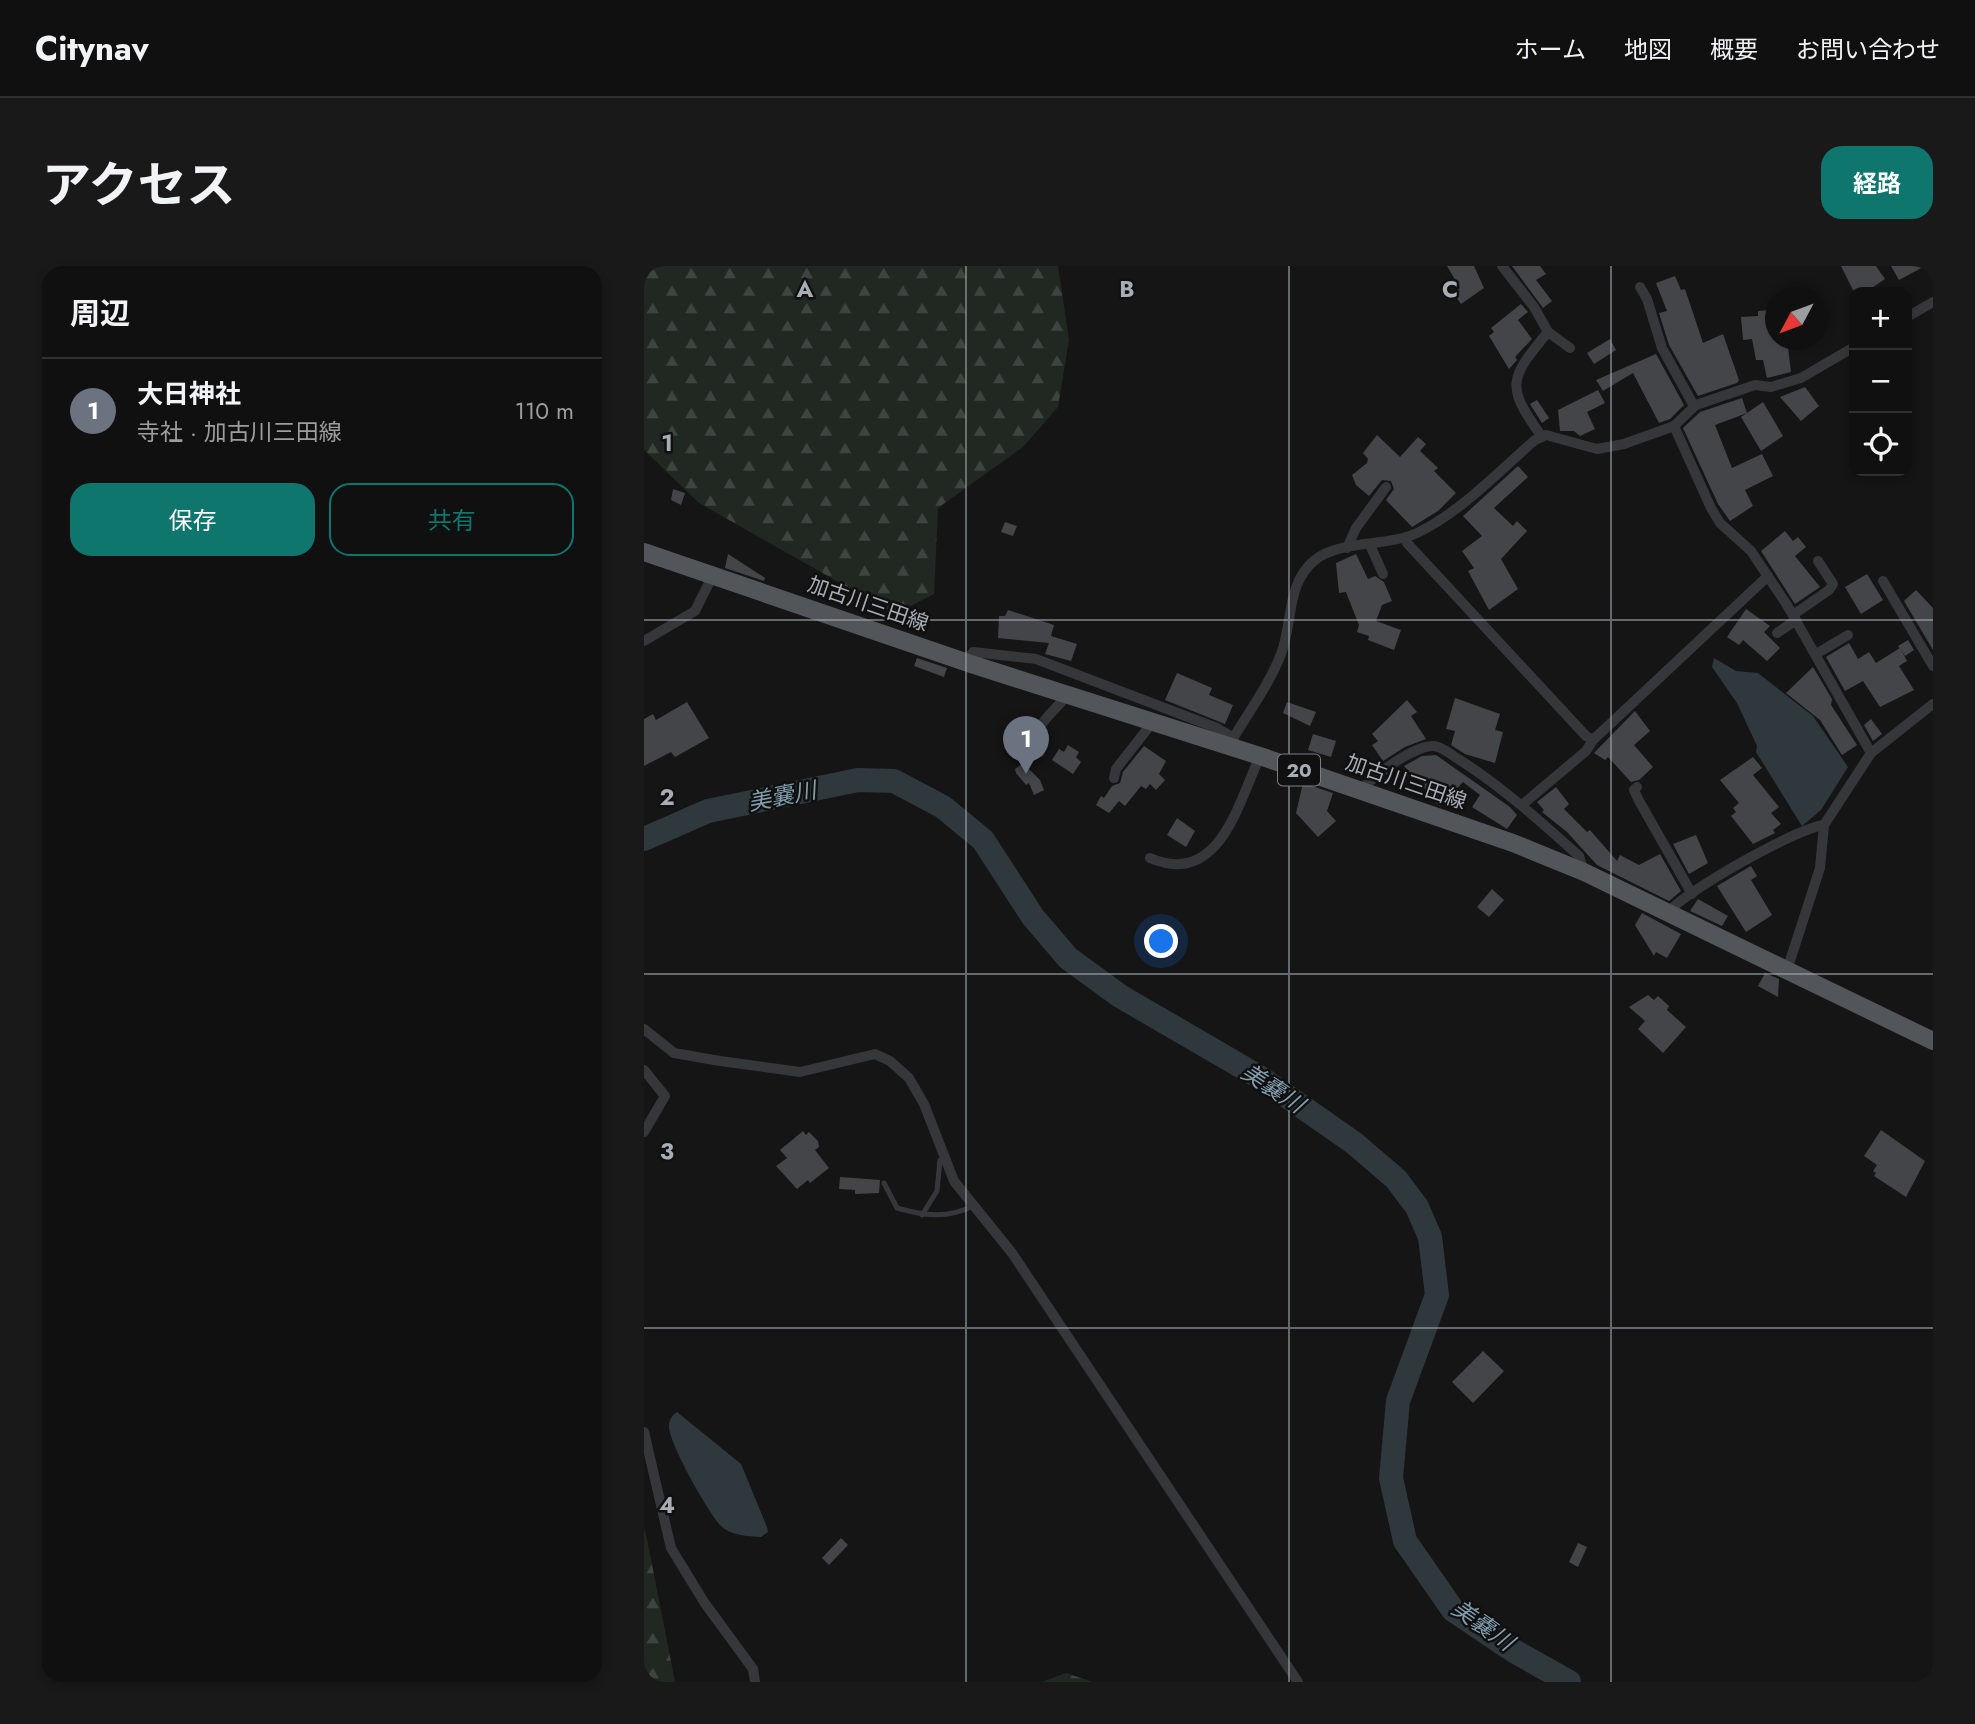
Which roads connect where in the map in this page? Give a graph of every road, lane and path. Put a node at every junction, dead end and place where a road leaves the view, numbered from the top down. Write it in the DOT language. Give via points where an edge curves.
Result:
graph roads {
  1 [pos="1502,266"];
  2 [pos="1640,288"];
  3 [pos="1933,302"];
  4 [pos="1912,314"];
  5 [pos="1548,332"];
  6 [pos="1570,348"];
  7 [pos="1849,350"];
  8 [pos="1695,406"];
  9 [pos="1674,426"];
  10 [pos="1542,437"];
  11 [pos="1387,487"];
  12 [pos="1406,537"];
  13 [pos="1370,545"];
  14 [pos="1347,548"];
  15 [pos="644,552"];
  16 [pos="1818,561"];
  17 [pos="1383,574"];
  18 [pos="713,575"];
  19 [pos="1768,576"];
  20 [pos="1883,581"];
  21 [pos="1794,617"];
  22 [pos="1777,633"];
  23 [pos="1848,635"];
  24 [pos="644,640"];
  25 [pos="1815,654"];
  26 [pos="966,662"];
  27 [pos="1933,666"];
  28 [pos="1067,695"];
  29 [pos="1933,705"];
  30 [pos="1152,723"];
  31 [pos="1594,740"];
  32 [pos="1231,743"];
  33 [pos="1040,752"];
  34 [pos="1871,753"];
  35 [pos="1260,756"];
  36 [pos="1114,778"];
  37 [pos="1637,787"];
  38 [pos="1361,791"];
  39 [pos="1522,805"];
  40 [pos="1824,825"];
  41 [pos="1150,858"];
  42 [pos="1584,872"];
  43 [pos="1692,894"];
  44 [pos="1668,913"];
  45 [pos="1787,970"];
  46 [pos="644,1029"];
  47 [pos="1933,1041"];
  48 [pos="644,1070"];
  49 [pos="644,1132"];
  50 [pos="945,1157"];
  51 [pos="884,1183"];
  52 [pos="975,1205"];
  53 [pos="922,1215"];
  54 [pos="644,1432"];
  55 [pos="755,1682"];
  56 [pos="1298,1682"];
  1 -- 5 [label="street"];
  2 -- 8 [label="street" via="1662,348"];
  3 -- 4 [label="street"];
  5 -- 6 [label="street"];
  5 -- 10 [label="street" via="1515,378 1517,396"];
  7 -- 8 [label="street" via="1801,378 1771,387 1755,385"];
  8 -- 9 [label="street"];
  9 -- 10 [label="street" via="1597,449"];
  9 -- 19 [label="street" via="1720,523 1751,551"];
  10 -- 12 [label="street" via="1444,519"];
  11 -- 14 [label="street"];
  12 -- 13 [label="street"];
  12 -- 31 [label="street"];
  13 -- 14 [label="street"];
  13 -- 17 [label="street"];
  14 -- 32 [label="street" via="1331,550 1314,560 1302,575 1294,591 1281,654"];
  15 -- 18 [label="main road, 加古川三田線 / 20"];
  16 -- 21 [label="street" via="1833,584"];
  18 -- 24 [label="street" via="695,611"];
  18 -- 26 [label="main road, 加古川三田線 / 20"];
  19 -- 21 [label="street"];
  19 -- 31 [label="street"];
  20 -- 27 [label="street"];
  21 -- 22 [label="street"];
  21 -- 25 [label="street"];
  23 -- 25 [label="street"];
  25 -- 34 [label="street"];
  26 -- 28 [label="main road, 加古川三田線 / 20"];
  26 -- 32 [label="street" via="973,652 1036,659"];
  28 -- 30 [label="main road, 加古川三田線 / 20"];
  28 -- 33 [label="street" via="1035,735"];
  29 -- 34 [label="street"];
  30 -- 32 [label="main road, 加古川三田線 / 20"];
  30 -- 36 [label="street"];
  31 -- 39 [label="street"];
  32 -- 35 [label="main road, 加古川三田線 / 20"];
  34 -- 40 [label="street"];
  35 -- 38 [label="main road, 加古川三田線 / 20"];
  35 -- 41 [label="street" via="1212,853 1199,861 1165,864"];
  37 -- 43 [label="street" via="1633,790"];
  38 -- 39 [label="street" via="1404,757 1424,746 1437,746"];
  38 -- 42 [label="main road, 加古川三田線 / 20"];
  39 -- 42 [label="street" via="1579,856"];
  40 -- 43 [label="street" via="1811,826 1759,852"];
  40 -- 45 [label="street" via="1820,868"];
  42 -- 44 [label="main road, 加古川三田線 / 20"];
  43 -- 44 [label="street"];
  44 -- 45 [label="main road, 加古川三田線 / 20"];
  45 -- 47 [label="main road, 加古川三田線 / 20"];
  46 -- 50 [label="street" via="674,1053 800,1072 880,1056 909,1078"];
  48 -- 49 [label="street" via="666,1096"];
  50 -- 52 [label="street" via="954,1181"];
  50 -- 53 [label="lane" via="940,1160 937,1191"];
  51 -- 53 [label="lane" via="897,1208"];
  52 -- 53 [label="lane" via="942,1216"];
  52 -- 56 [label="street" via="1012,1253"];
  54 -- 55 [label="street" via="671,1548 753,1670"];
}
